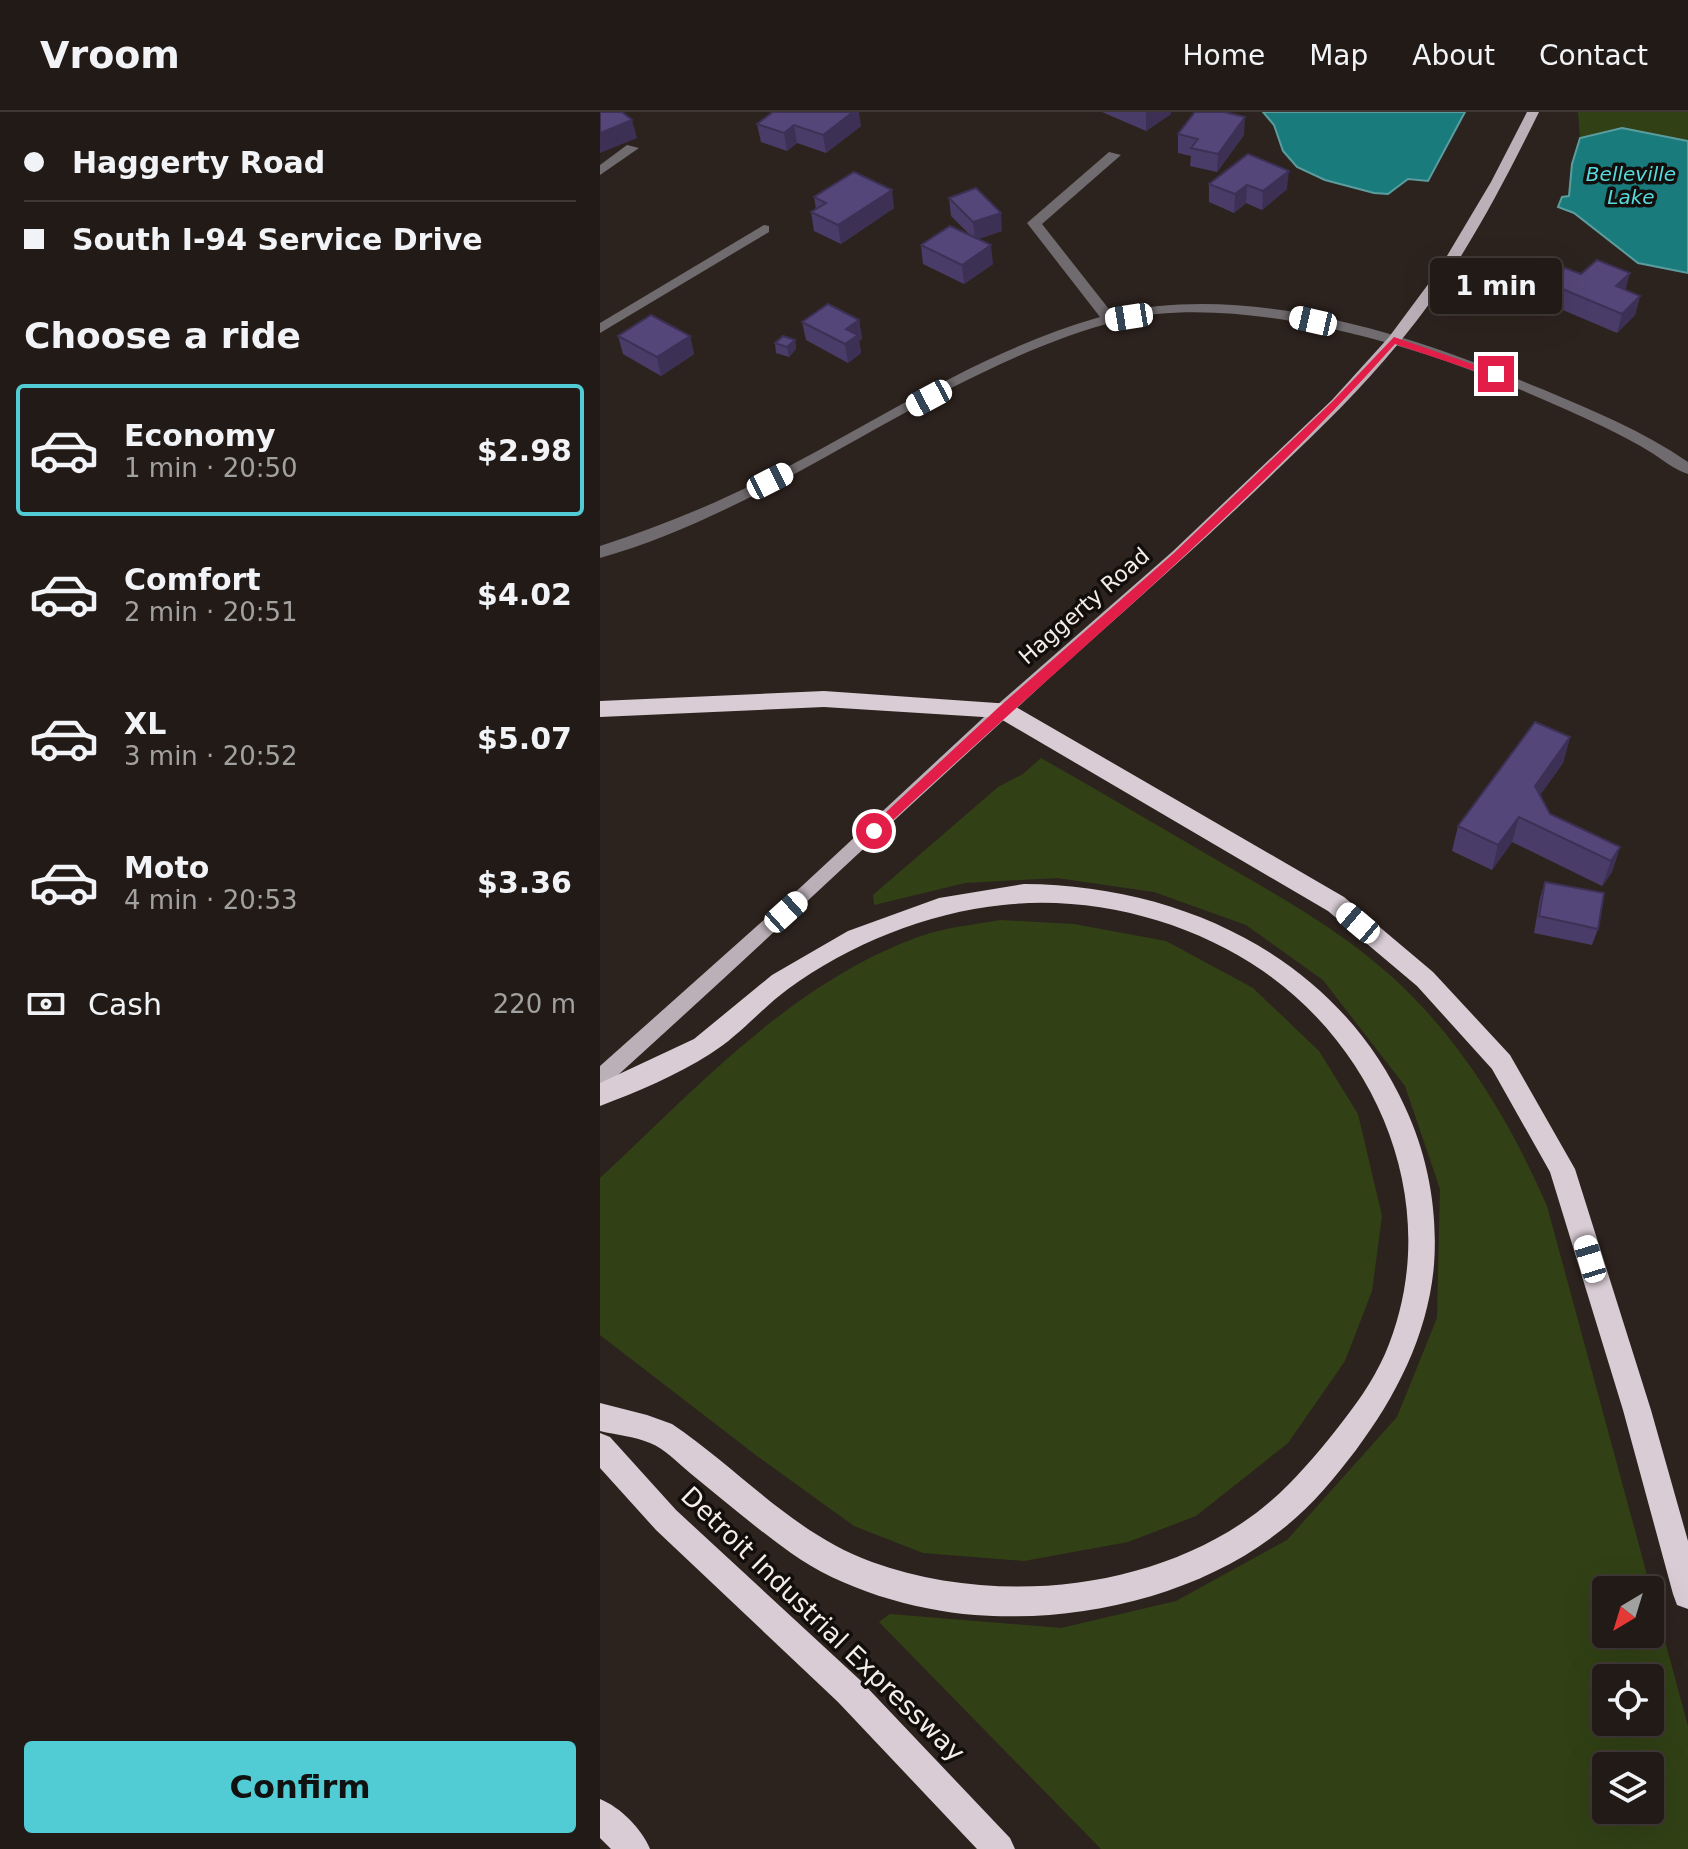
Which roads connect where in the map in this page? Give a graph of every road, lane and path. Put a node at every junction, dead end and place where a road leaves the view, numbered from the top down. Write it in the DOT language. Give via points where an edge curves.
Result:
graph roads {
  1 [pos="1533,112"];
  2 [pos="632,148"];
  3 [pos="1114,155"];
  4 [pos="600,171"];
  5 [pos="764,229"];
  6 [pos="1110,320"];
  7 [pos="600,329"];
  8 [pos="1394,340"];
  9 [pos="1688,469"];
  10 [pos="600,552"];
  11 [pos="600,709"];
  12 [pos="1003,710"];
  13 [pos="600,1079"];
  14 [pos="600,1095"];
  15 [pos="600,1417"];
  16 [pos="600,1447"];
  17 [pos="1688,1594"];
  18 [pos="600,1815"];
  19 [pos="634,1849"];
  20 [pos="999,1849"];
  1 -- 8 [label="main road, Haggerty Road" via="1444,272"];
  2 -- 4 [label="street"];
  3 -- 6 [label="street" via="1034,223"];
  5 -- 7 [label="street"];
  6 -- 8 [label="street" via="1198,308 1286,314"];
  6 -- 10 [label="street" via="1061,333 1005,357 715,509"];
  8 -- 9 [label="street" via="1470,363 1584,412"];
  8 -- 12 [label="main road, Haggerty Road" via="1337,403 1178,556"];
  11 -- 12 [label="highway" via="824,699"];
  12 -- 13 [label="main road, Haggerty Road"];
  12 -- 17 [label="highway" via="1336,904 1425,979 1501,1062 1562,1169"];
  14 -- 15 [label="highway" via="711,1041 778,984 888,922 999,895 1051,894 1123,903 1188,920 1245,946 1301,985 1340,1024 1382,1078 1403,1129 1423,1229 1405,1336 1378,1397 1334,1457 1287,1507 1238,1543 1130,1586 1083,1595 978,1600 906,1589 814,1551 660,1433"];
  16 -- 20 [label="highway, Detroit Industrial Expressway" via="666,1520 849,1691"];
  18 -- 19 [label="highway"];
}
